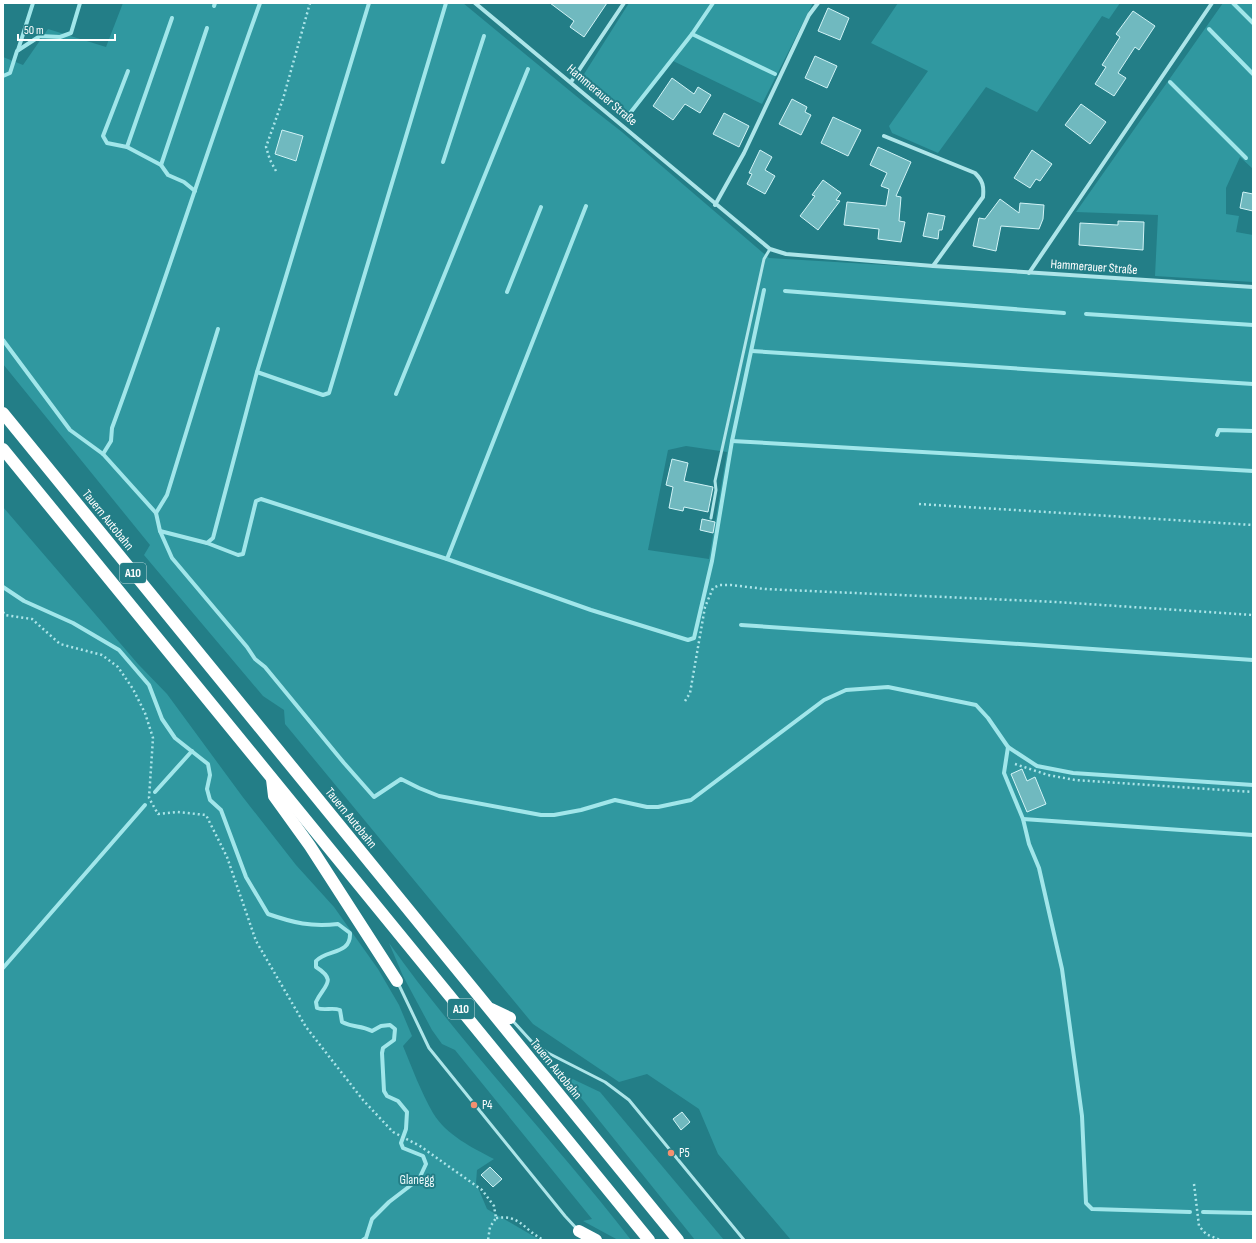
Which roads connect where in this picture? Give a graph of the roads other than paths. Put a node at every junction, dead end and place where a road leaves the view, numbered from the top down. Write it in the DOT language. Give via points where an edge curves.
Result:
graph roads {
  1 [pos="475,3"];
  2 [pos="624,3"];
  3 [pos="818,3"];
  4 [pos="1212,3"];
  5 [pos="571,82"];
  6 [pos="884,136"];
  7 [pos="715,205"];
  8 [pos="770,249"];
  9 [pos="933,266"];
  10 [pos="1029,273"];
  11 [pos="1253,287"];
  12 [pos="3,413"];
  13 [pos="3,448"];
  14 [pos="711,518"];
  15 [pos="272,779"];
  16 [pos="397,981"];
  17 [pos="488,1007"];
  18 [pos="510,1018"];
  19 [pos="579,1231"];
  20 [pos="596,1240"];
  21 [pos="649,1240"];
  22 [pos="678,1240"];
  23 [pos="744,1240"];
  1 -- 5 [label="street, Hammerauer Straße"];
  2 -- 5 [label="street"];
  3 -- 7 [label="street" via="809,15 744,153"];
  4 -- 10 [label="street"];
  5 -- 7 [label="street, Hammerauer Straße"];
  6 -- 9 [label="street" via="976,173 984,186 983,197"];
  7 -- 8 [label="street, Hammerauer Straße"];
  8 -- 9 [label="street, Hammerauer Straße" via="786,254"];
  8 -- 14 [label="lane" via="764,259 715,481"];
  9 -- 10 [label="street, Hammerauer Straße"];
  10 -- 11 [label="street, Hammerauer Straße"];
  12 -- 17 [label="highway, Tauern Autobahn / A10"];
  13 -- 15 [label="highway, A10"];
  15 -- 16 [label="highway" via="274,796 310,846"];
  15 -- 21 [label="highway, A10"];
  16 -- 19 [label="lane" via="429,1048"];
  17 -- 18 [label="highway"];
  17 -- 22 [label="highway, Tauern Autobahn / A10"];
  18 -- 23 [label="lane" via="532,1042 605,1082 629,1100"];
  19 -- 20 [label="highway"];
}
